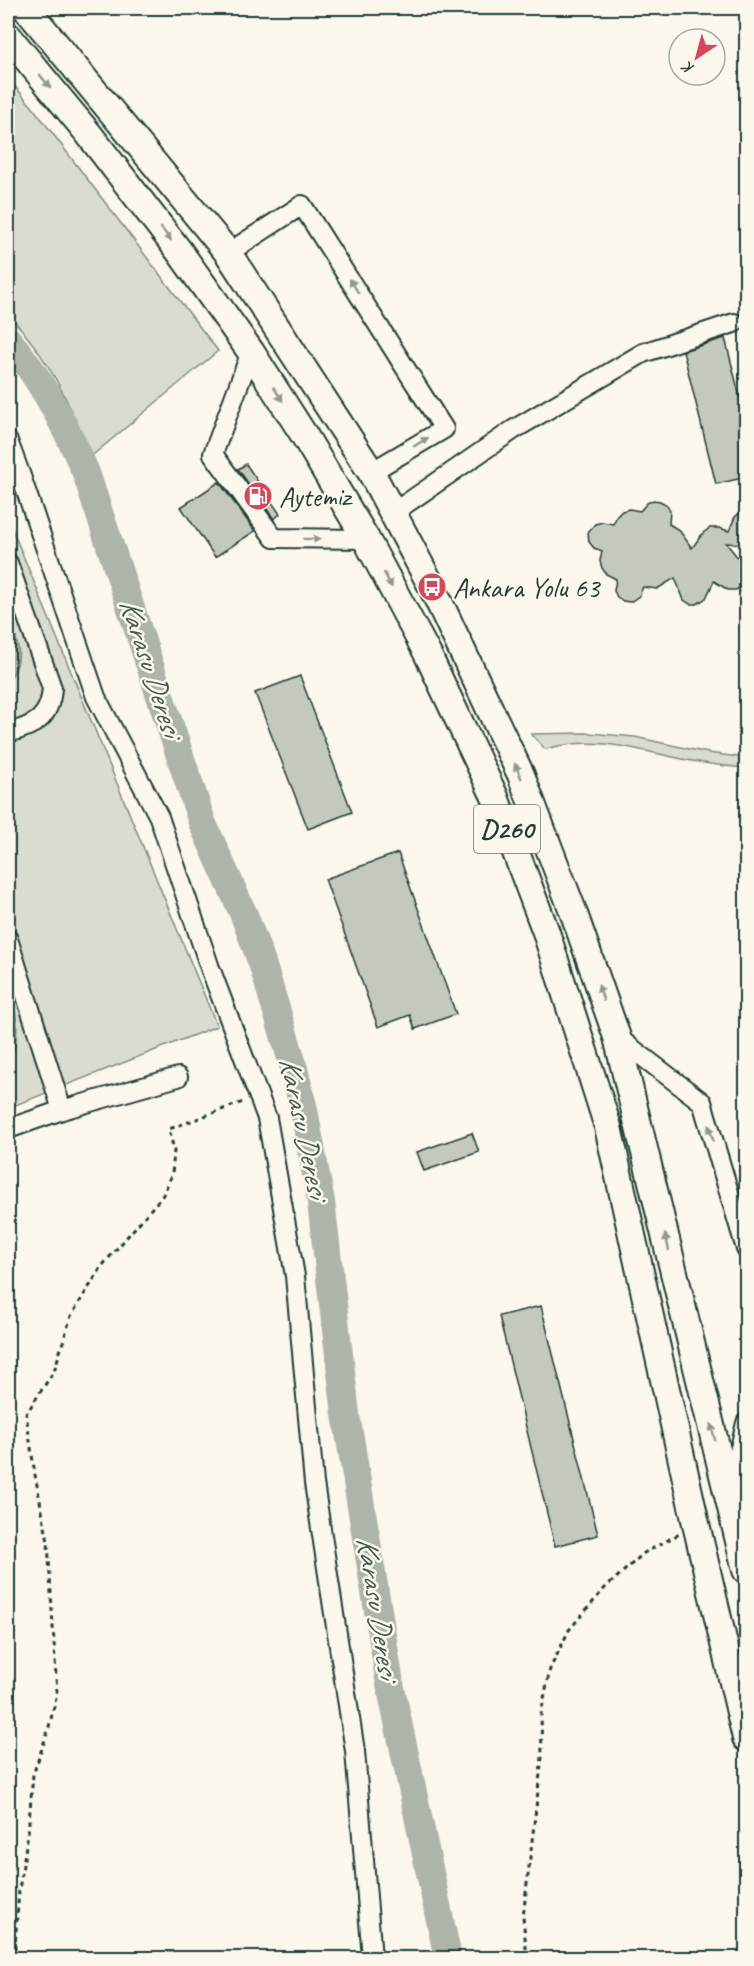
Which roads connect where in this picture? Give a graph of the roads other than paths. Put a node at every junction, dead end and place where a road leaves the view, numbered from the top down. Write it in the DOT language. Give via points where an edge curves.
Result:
graph roads {
  1 [pos="26,8"];
  2 [pos="8,36"];
  3 [pos="91,87"];
  4 [pos="64,104"];
  5 [pos="228,253"];
  6 [pos="734,323"];
  7 [pos="251,352"];
  8 [pos="8,441"];
  9 [pos="371,472"];
  10 [pos="394,512"];
  11 [pos="366,539"];
  12 [pos="8,563"];
  13 [pos="8,733"];
  14 [pos="8,939"];
  15 [pos="617,1037"];
  16 [pos="178,1077"];
  17 [pos="62,1110"];
  18 [pos="8,1129"];
  19 [pos="747,1249"];
  20 [pos="747,1423"];
  21 [pos="729,1495"];
  22 [pos="747,1570"];
  23 [pos="747,1738"];
  24 [pos="372,1959"];
  1 -- 3 [label="highway, D260"];
  2 -- 4 [label="highway, D260, one-way"];
  3 -- 4 [label="highway" via="90,108 75,111"];
  3 -- 5 [label="highway, D260"];
  4 -- 7 [label="highway, D260, one-way" via="179,251"];
  5 -- 9 [label="highway, D260"];
  9 -- 5 [label="lane, one-way" via="444,429 302,205"];
  6 -- 10 [label="lane" via="644,353 513,430"];
  7 -- 11 [label="highway, D260, one-way"];
  7 -- 11 [label="lane, one-way" via="213,454 274,538"];
  8 -- 24 [label="lane" via="96,697 159,817 267,1118 295,1276 314,1483 355,1751"];
  9 -- 10 [label="highway, D260"];
  15 -- 10 [label="highway, D260, one-way" via="521,775"];
  11 -- 23 [label="highway, D260, one-way" via="427,653 495,797 546,932 608,1127"];
  12 -- 13 [label="lane" via="52,688 43,716 26,728"];
  14 -- 17 [label="lane"];
  19 -- 15 [label="lane, one-way" via="702,1102"];
  21 -- 15 [label="highway, D260, one-way"];
  16 -- 17 [label="lane"];
  17 -- 18 [label="lane"];
  20 -- 21 [label="lane"];
  21 -- 22 [label="highway, D260"];
}
